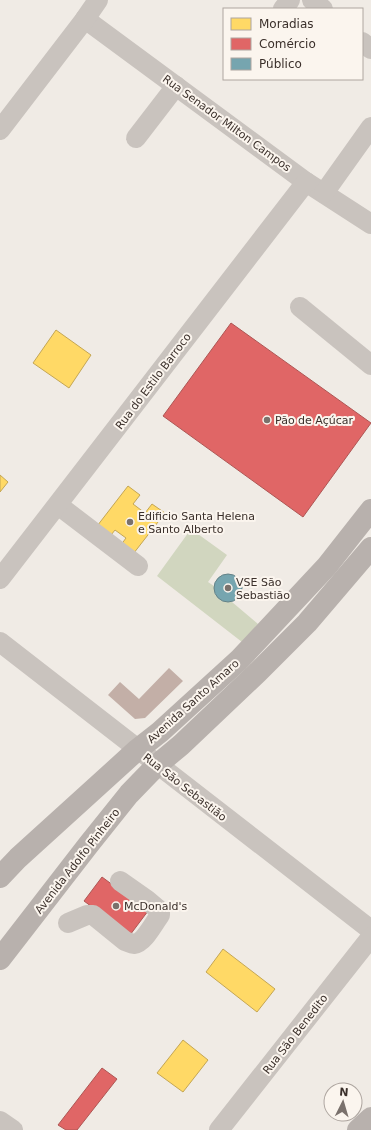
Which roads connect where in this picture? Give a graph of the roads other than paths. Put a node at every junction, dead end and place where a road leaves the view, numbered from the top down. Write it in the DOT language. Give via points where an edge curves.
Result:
graph roads {
  1 [pos="98,0"];
  2 [pos="290,0"];
  3 [pos="312,0"];
  4 [pos="284,8"];
  5 [pos="322,8"];
  6 [pos="85,19"];
  7 [pos="363,43"];
  8 [pos="371,49"];
  9 [pos="176,86"];
  10 [pos="371,127"];
  11 [pos="0,130"];
  12 [pos="136,138"];
  13 [pos="306,182"];
  14 [pos="324,193"];
  15 [pos="371,224"];
  16 [pos="300,307"];
  17 [pos="371,365"];
  18 [pos="58,505"];
  19 [pos="371,510"];
  20 [pos="371,548"];
  21 [pos="138,566"];
  22 [pos="0,579"];
  23 [pos="0,642"];
  24 [pos="137,750"];
  25 [pos="157,765"];
  26 [pos="0,877"];
  27 [pos="120,881"];
  28 [pos="68,923"];
  29 [pos="371,930"];
  30 [pos="371,937"];
  31 [pos="0,960"];
  32 [pos="371,1118"];
  33 [pos="0,1120"];
  34 [pos="13,1130"];
  35 [pos="220,1130"];
  36 [pos="358,1130"];
  1 -- 6 [label="street"];
  2 -- 4 [label="street"];
  3 -- 5 [label="street"];
  6 -- 9 [label="street, Rua Senador Milton Campos"];
  6 -- 11 [label="street"];
  7 -- 8 [label="street"];
  9 -- 12 [label="street"];
  9 -- 13 [label="street, Rua Senador Milton Campos"];
  10 -- 14 [label="street"];
  13 -- 14 [label="street, Rua Senador Milton Campos"];
  13 -- 18 [label="street, Rua do Estilo Barroco"];
  14 -- 15 [label="street, Rua Senador Milton Campos"];
  16 -- 17 [label="street"];
  18 -- 21 [label="street"];
  18 -- 22 [label="street, Rua do Estilo Barroco"];
  19 -- 24 [label="main road, Avenida Santo Amaro" via="327,566 239,660"];
  20 -- 25 [label="main road, Avenida Santo Amaro" via="302,629"];
  23 -- 24 [label="street, Rua São Sebastião"];
  24 -- 25 [label="street, Rua São Sebastião"];
  24 -- 26 [label="main road, Avenida Santo Amaro"];
  25 -- 29 [label="street, Rua São Sebastião"];
  25 -- 31 [label="main road, Avenida Adolfo Pinheiro" via="94,837"];
  27 -- 28 [label="street" via="160,911 160,915 144,938 136,944 131,944 93,915"];
  30 -- 35 [label="street, Rua São Benedito"];
  32 -- 36 [label="main road"];
  33 -- 34 [label="street"];
}
